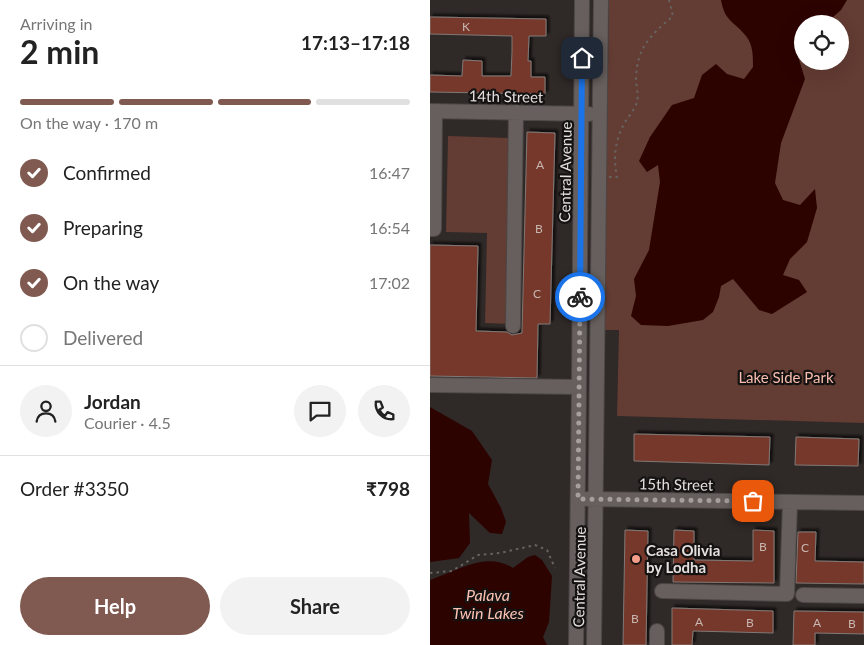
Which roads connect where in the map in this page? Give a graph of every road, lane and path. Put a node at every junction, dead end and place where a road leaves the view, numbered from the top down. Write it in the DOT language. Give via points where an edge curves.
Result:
graph roads {
  1 [pos="582,0"];
  2 [pos="601,0"];
  3 [pos="670,0"];
  4 [pos="433,111"];
  5 [pos="516,112"];
  6 [pos="582,114"];
  7 [pos="600,115"];
  8 [pos="599,178"];
  9 [pos="432,229"];
  10 [pos="513,326"];
  11 [pos="430,385"];
  12 [pos="579,387"];
  13 [pos="578,499"];
  14 [pos="596,499"];
  15 [pos="790,502"];
  16 [pos="864,503"];
  17 [pos="556,568"];
  18 [pos="430,573"];
  19 [pos="662,591"];
  20 [pos="803,595"];
  21 [pos="864,596"];
  22 [pos="576,645"];
  23 [pos="594,645"];
  1 -- 6 [label="street, Central Avenue"];
  2 -- 7 [label="street, Central Avenue"];
  3 -- 8 [label="path" via="673,16 652,34 640,52 636,80 638,102 616,143 617,177"];
  4 -- 5 [label="street, 14th Street"];
  4 -- 9 [label="street"];
  5 -- 6 [label="street, 14th Street"];
  5 -- 10 [label="street"];
  6 -- 7 [label="street, 14th Street"];
  6 -- 12 [label="street, Central Avenue"];
  7 -- 8 [label="street, Central Avenue"];
  8 -- 14 [label="street, Central Avenue"];
  11 -- 12 [label="street"];
  12 -- 13 [label="street, Central Avenue"];
  13 -- 14 [label="street, 15th Street"];
  13 -- 22 [label="street, Central Avenue"];
  14 -- 15 [label="street, 15th Street"];
  14 -- 23 [label="street, Central Avenue"];
  15 -- 16 [label="street, 15th Street"];
  15 -- 19 [label="street" via="788,594"];
  17 -- 18 [label="path" via="547,550 535,545 478,555 452,571"];
  20 -- 21 [label="street"];
}
